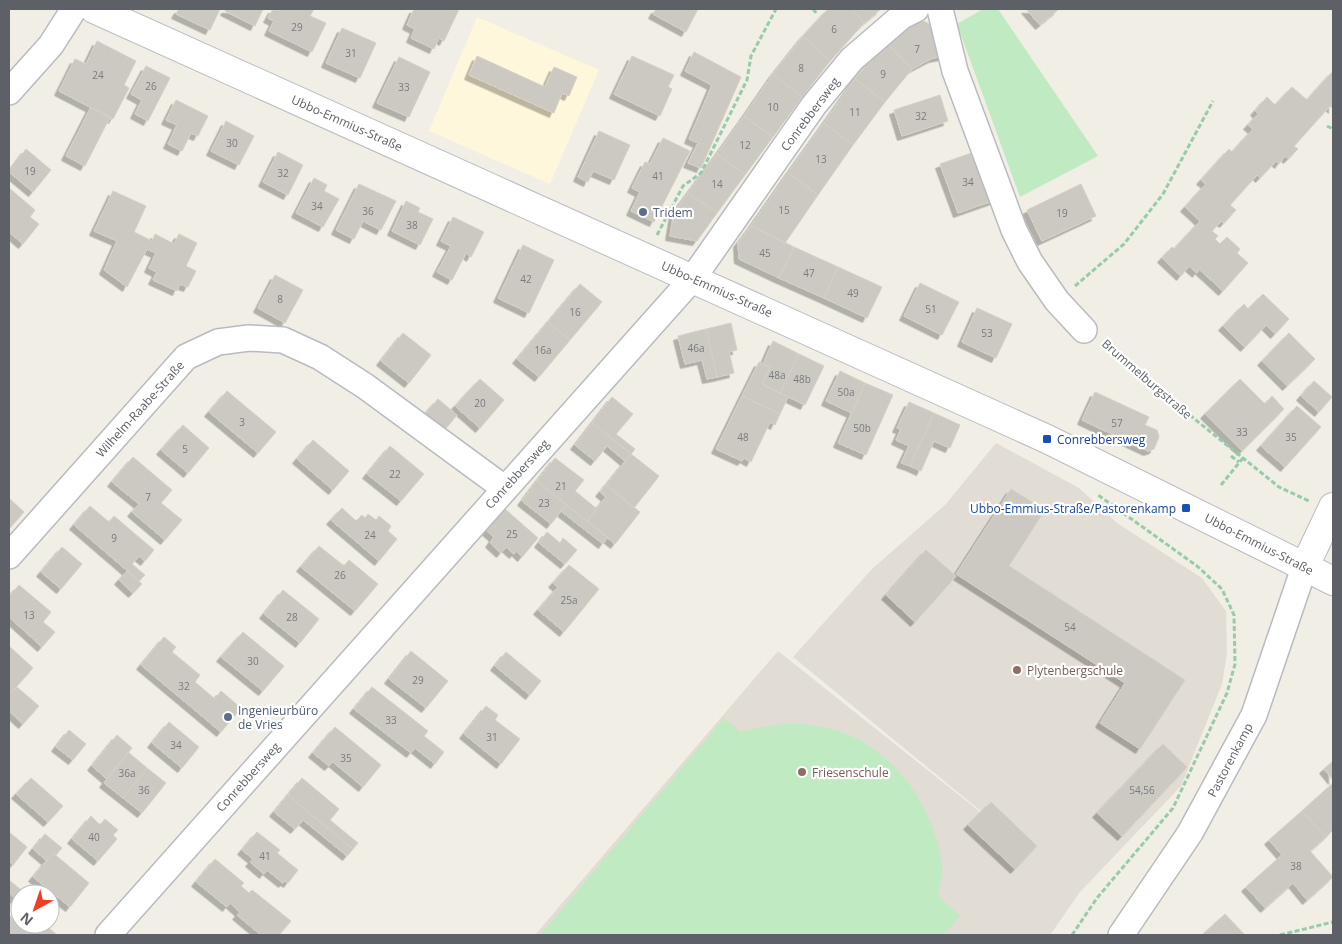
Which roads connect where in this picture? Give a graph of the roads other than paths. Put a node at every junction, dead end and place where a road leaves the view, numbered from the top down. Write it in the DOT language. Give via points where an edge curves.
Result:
graph roads {
  1 [pos="74,9"];
  2 [pos="94,9"];
  3 [pos="916,9"];
  4 [pos="940,9"];
  5 [pos="9,92"];
  6 [pos="693,278"];
  7 [pos="1084,330"];
  8 [pos="504,488"];
  9 [pos="1332,509"];
  10 [pos="9,556"];
  11 [pos="1304,568"];
  12 [pos="1333,581"];
  13 [pos="108,935"];
  14 [pos="1122,935"];
  1 -- 5 [label="street" via="51,45"];
  2 -- 6 [label="main road, Ubbo-Emmius-Straße"];
  3 -- 6 [label="street, Conrebbersweg" via="902,16 852,59 820,97"];
  4 -- 7 [label="street" via="955,71 1014,230 1030,262 1057,301"];
  6 -- 8 [label="street, Conrebbersweg"];
  6 -- 11 [label="main road, Ubbo-Emmius-Straße" via="1046,439"];
  8 -- 10 [label="street, Wilhelm-Raabe-Straße" via="365,386 320,358 283,340 249,338 218,342 186,358"];
  8 -- 13 [label="street, Conrebbersweg"];
  9 -- 11 [label="main road"];
  11 -- 12 [label="main road, Ubbo-Emmius-Straße"];
  11 -- 14 [label="street, Pastorenkamp" via="1254,715 1190,833"];
}
